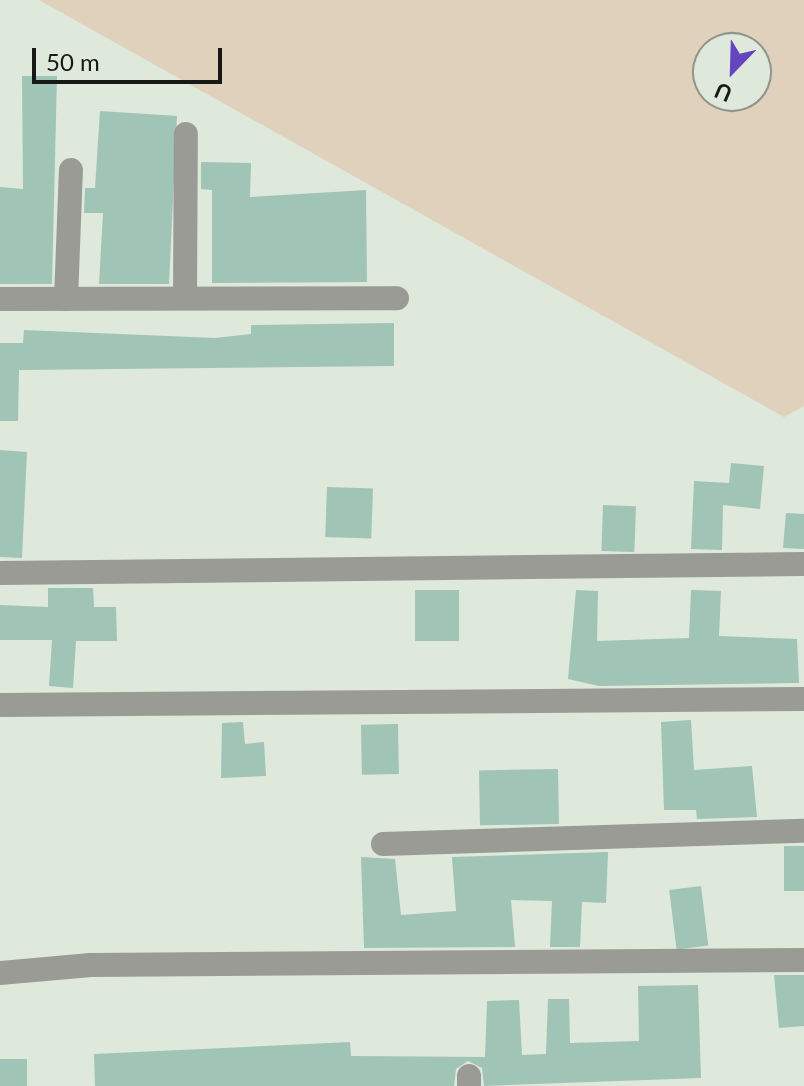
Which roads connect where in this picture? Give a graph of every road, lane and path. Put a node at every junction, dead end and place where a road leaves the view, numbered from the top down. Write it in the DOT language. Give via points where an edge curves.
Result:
graph roads {
  1 [pos="186,134"];
  2 [pos="71,170"];
  3 [pos="185,298"];
  4 [pos="397,298"];
  5 [pos="0,299"];
  6 [pos="66,299"];
  7 [pos="804,564"];
  8 [pos="0,573"];
  9 [pos="804,699"];
  10 [pos="0,705"];
  11 [pos="804,831"];
  12 [pos="383,844"];
  13 [pos="804,960"];
  14 [pos="0,973"];
  1 -- 3 [label="street"];
  2 -- 6 [label="street"];
  3 -- 4 [label="street"];
  3 -- 6 [label="street"];
  5 -- 6 [label="street"];
  7 -- 8 [label="street"];
  9 -- 10 [label="street"];
  11 -- 12 [label="street"];
  13 -- 14 [label="street" via="91,965"];
}
